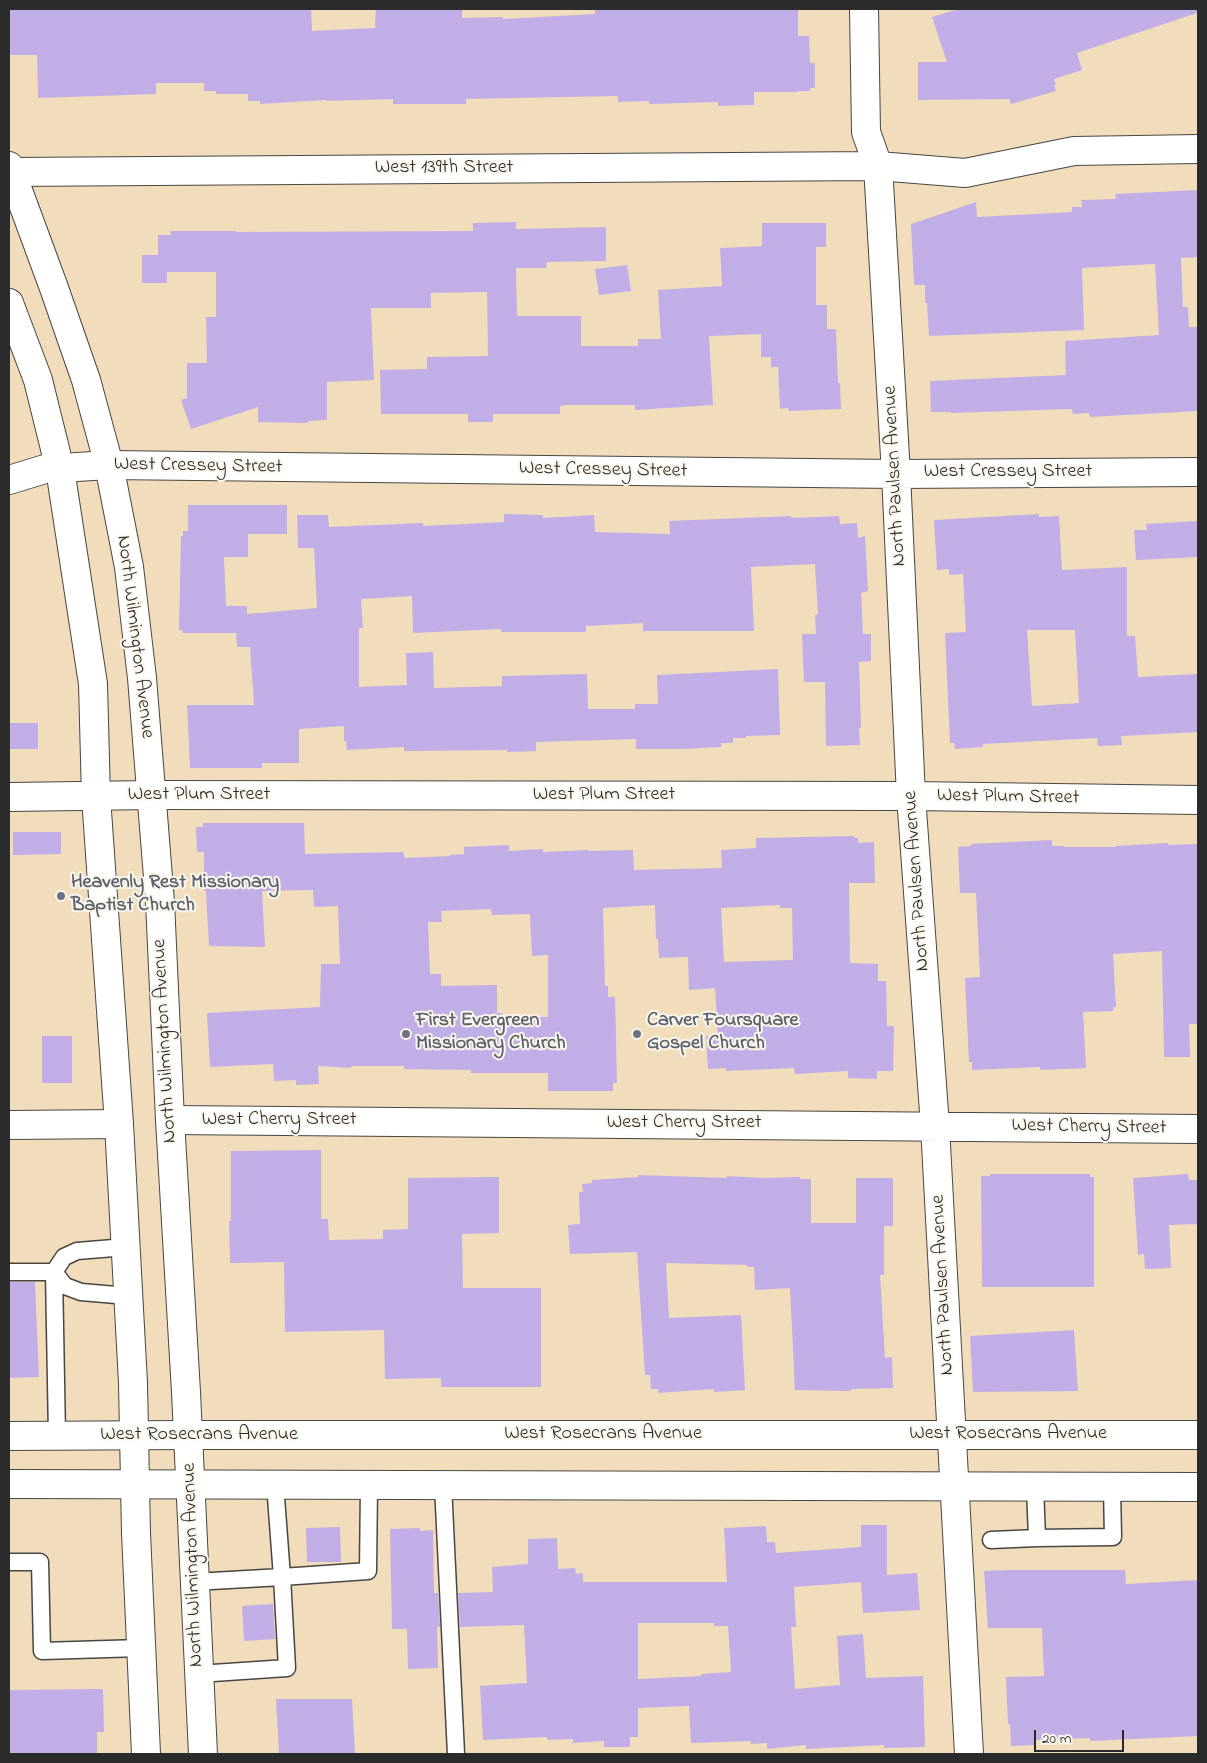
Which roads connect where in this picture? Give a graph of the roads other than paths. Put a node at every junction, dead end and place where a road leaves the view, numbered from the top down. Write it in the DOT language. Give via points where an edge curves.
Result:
graph roads {
  1 [pos="864,9"];
  2 [pos="1198,148"];
  3 [pos="878,166"];
  4 [pos="10,170"];
  5 [pos="10,310"];
  6 [pos="109,465"];
  7 [pos="60,469"];
  8 [pos="1198,472"];
  9 [pos="896,474"];
  10 [pos="9,480"];
  11 [pos="152,795"];
  12 [pos="911,796"];
  13 [pos="9,797"];
  14 [pos="96,797"];
  15 [pos="1198,800"];
  16 [pos="170,1120"];
  17 [pos="119,1124"];
  18 [pos="9,1125"];
  19 [pos="935,1126"];
  20 [pos="1198,1129"];
  21 [pos="126,1247"];
  22 [pos="9,1272"];
  23 [pos="54,1272"];
  24 [pos="128,1296"];
  25 [pos="952,1434"];
  26 [pos="188,1435"];
  27 [pos="1198,1435"];
  28 [pos="9,1436"];
  29 [pos="56,1436"];
  30 [pos="134,1436"];
  31 [pos="9,1484"];
  32 [pos="190,1484"];
  33 [pos="275,1484"];
  34 [pos="135,1485"];
  35 [pos="369,1485"];
  36 [pos="443,1485"];
  37 [pos="955,1487"];
  38 [pos="1035,1487"];
  39 [pos="1112,1487"];
  40 [pos="1198,1487"];
  41 [pos="1037,1538"];
  42 [pos="990,1540"];
  43 [pos="9,1562"];
  44 [pos="282,1577"];
  45 [pos="194,1582"];
  46 [pos="141,1648"];
  47 [pos="198,1674"];
  48 [pos="146,1754"];
  49 [pos="203,1754"];
  50 [pos="456,1754"];
  51 [pos="970,1754"];
  1 -- 3 [label="street, North Paulsen Avenue" via="866,132"];
  2 -- 3 [label="street, West 139th Street" via="1074,151 965,173"];
  3 -- 4 [label="street, West 139th Street"];
  3 -- 9 [label="street, North Paulsen Avenue"];
  4 -- 6 [label="street, North Wilmington Avenue" via="86,380"];
  5 -- 7 [label="street" via="38,380"];
  6 -- 7 [label="street, West Cressey Street"];
  6 -- 9 [label="street, West Cressey Street"];
  6 -- 11 [label="street, North Wilmington Avenue" via="129,567"];
  7 -- 10 [label="street, West Cressey Street" via="45,469"];
  7 -- 14 [label="street" via="93,684"];
  8 -- 9 [label="street, West Cressey Street"];
  9 -- 12 [label="street, North Paulsen Avenue"];
  11 -- 12 [label="street, West Plum Street"];
  11 -- 14 [label="street, West Plum Street"];
  11 -- 16 [label="street, North Wilmington Avenue"];
  12 -- 15 [label="street, West Plum Street"];
  12 -- 19 [label="street, North Paulsen Avenue"];
  13 -- 14 [label="street, West Plum Street"];
  14 -- 17 [label="street"];
  16 -- 19 [label="street, West Cherry Street"];
  16 -- 26 [label="street, North Wilmington Avenue"];
  17 -- 18 [label="street"];
  17 -- 21 [label="street"];
  19 -- 20 [label="street, West Cherry Street"];
  19 -- 25 [label="street, North Paulsen Avenue"];
  21 -- 23 [label="lane" via="77,1251 64,1257"];
  21 -- 24 [label="street"];
  22 -- 23 [label="lane"];
  23 -- 24 [label="lane" via="65,1286 82,1292"];
  23 -- 29 [label="lane"];
  24 -- 30 [label="street"];
  25 -- 26 [label="street, West Rosecrans Avenue"];
  25 -- 27 [label="street, West Rosecrans Avenue"];
  25 -- 37 [label="street, North Paulsen Avenue"];
  26 -- 30 [label="street, West Rosecrans Avenue"];
  26 -- 32 [label="street, North Wilmington Avenue"];
  28 -- 29 [label="street, West Rosecrans Avenue"];
  29 -- 30 [label="street, West Rosecrans Avenue"];
  30 -- 34 [label="street"];
  31 -- 34 [label="street"];
  32 -- 33 [label="street"];
  32 -- 34 [label="street"];
  32 -- 45 [label="street, North Wilmington Avenue"];
  33 -- 35 [label="street"];
  33 -- 44 [label="lane"];
  34 -- 46 [label="street"];
  35 -- 36 [label="street"];
  35 -- 44 [label="lane" via="368,1571"];
  36 -- 37 [label="street"];
  36 -- 50 [label="lane"];
  37 -- 38 [label="street"];
  37 -- 51 [label="street, North Paulsen Avenue"];
  38 -- 39 [label="street"];
  38 -- 41 [label="lane"];
  39 -- 40 [label="street"];
  39 -- 41 [label="lane" via="1113,1537"];
  41 -- 42 [label="lane"];
  43 -- 46 [label="lane" via="40,1562 42,1651"];
  44 -- 45 [label="lane"];
  44 -- 47 [label="lane" via="287,1668"];
  45 -- 47 [label="street, North Wilmington Avenue"];
  46 -- 48 [label="street"];
  47 -- 49 [label="street, North Wilmington Avenue"];
}
